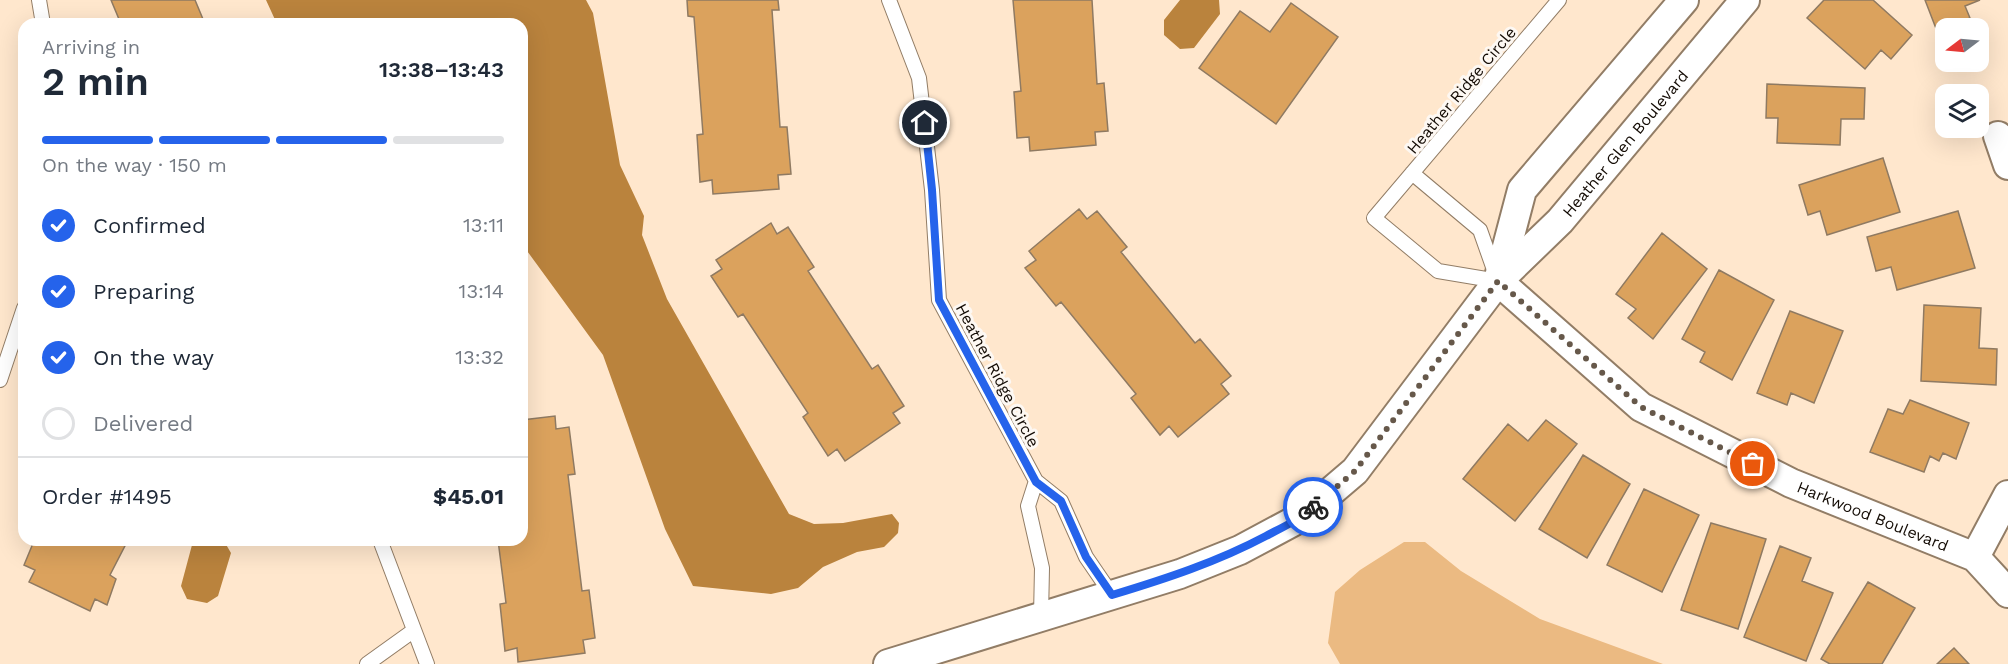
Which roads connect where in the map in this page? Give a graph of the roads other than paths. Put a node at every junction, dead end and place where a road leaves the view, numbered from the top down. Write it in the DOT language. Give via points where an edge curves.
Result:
graph roads {
  1 [pos="39,0"];
  2 [pos="890,0"];
  3 [pos="1559,0"];
  4 [pos="1684,0"];
  5 [pos="1745,0"];
  6 [pos="42,18"];
  7 [pos="1998,136"];
  8 [pos="2008,165"];
  9 [pos="1412,173"];
  10 [pos="1498,281"];
  11 [pos="18,326"];
  12 [pos="0,380"];
  13 [pos="1036,482"];
  14 [pos="2008,495"];
  15 [pos="382,546"];
  16 [pos="1975,557"];
  17 [pos="2008,593"];
  18 [pos="1112,595"];
  19 [pos="1041,616"];
  20 [pos="413,631"];
  21 [pos="367,664"];
  22 [pos="427,664"];
  23 [pos="888,664"];
  1 -- 6 [label="lane"];
  2 -- 13 [label="lane, Heather Ridge Circle" via="919,78 939,300"];
  3 -- 9 [label="lane, Heather Ridge Circle"];
  4 -- 10 [label="street, Heather Glen Boulevard" via="1522,190"];
  5 -- 10 [label="street, Heather Glen Boulevard" via="1560,221"];
  7 -- 8 [label="street"];
  9 -- 10 [label="lane, Heather Ridge Circle" via="1480,230"];
  9 -- 10 [label="lane, Heather Ridge Circle" via="1374,218 1438,271"];
  10 -- 16 [label="street, Harkwood Boulevard" via="1641,407 1791,483"];
  10 -- 18 [label="street, Heather Glen Boulevard" via="1355,471 1300,518 1240,550"];
  11 -- 12 [label="lane"];
  13 -- 18 [label="lane, Heather Ridge Circle" via="1061,501 1086,557"];
  13 -- 19 [label="lane" via="1028,506 1042,568"];
  14 -- 16 [label="street"];
  15 -- 20 [label="lane"];
  16 -- 17 [label="street, Harkwood Boulevard"];
  18 -- 19 [label="street, Heather Glen Boulevard"];
  19 -- 23 [label="street, Heather Glen Boulevard"];
  20 -- 21 [label="lane"];
  20 -- 22 [label="lane"];
}
